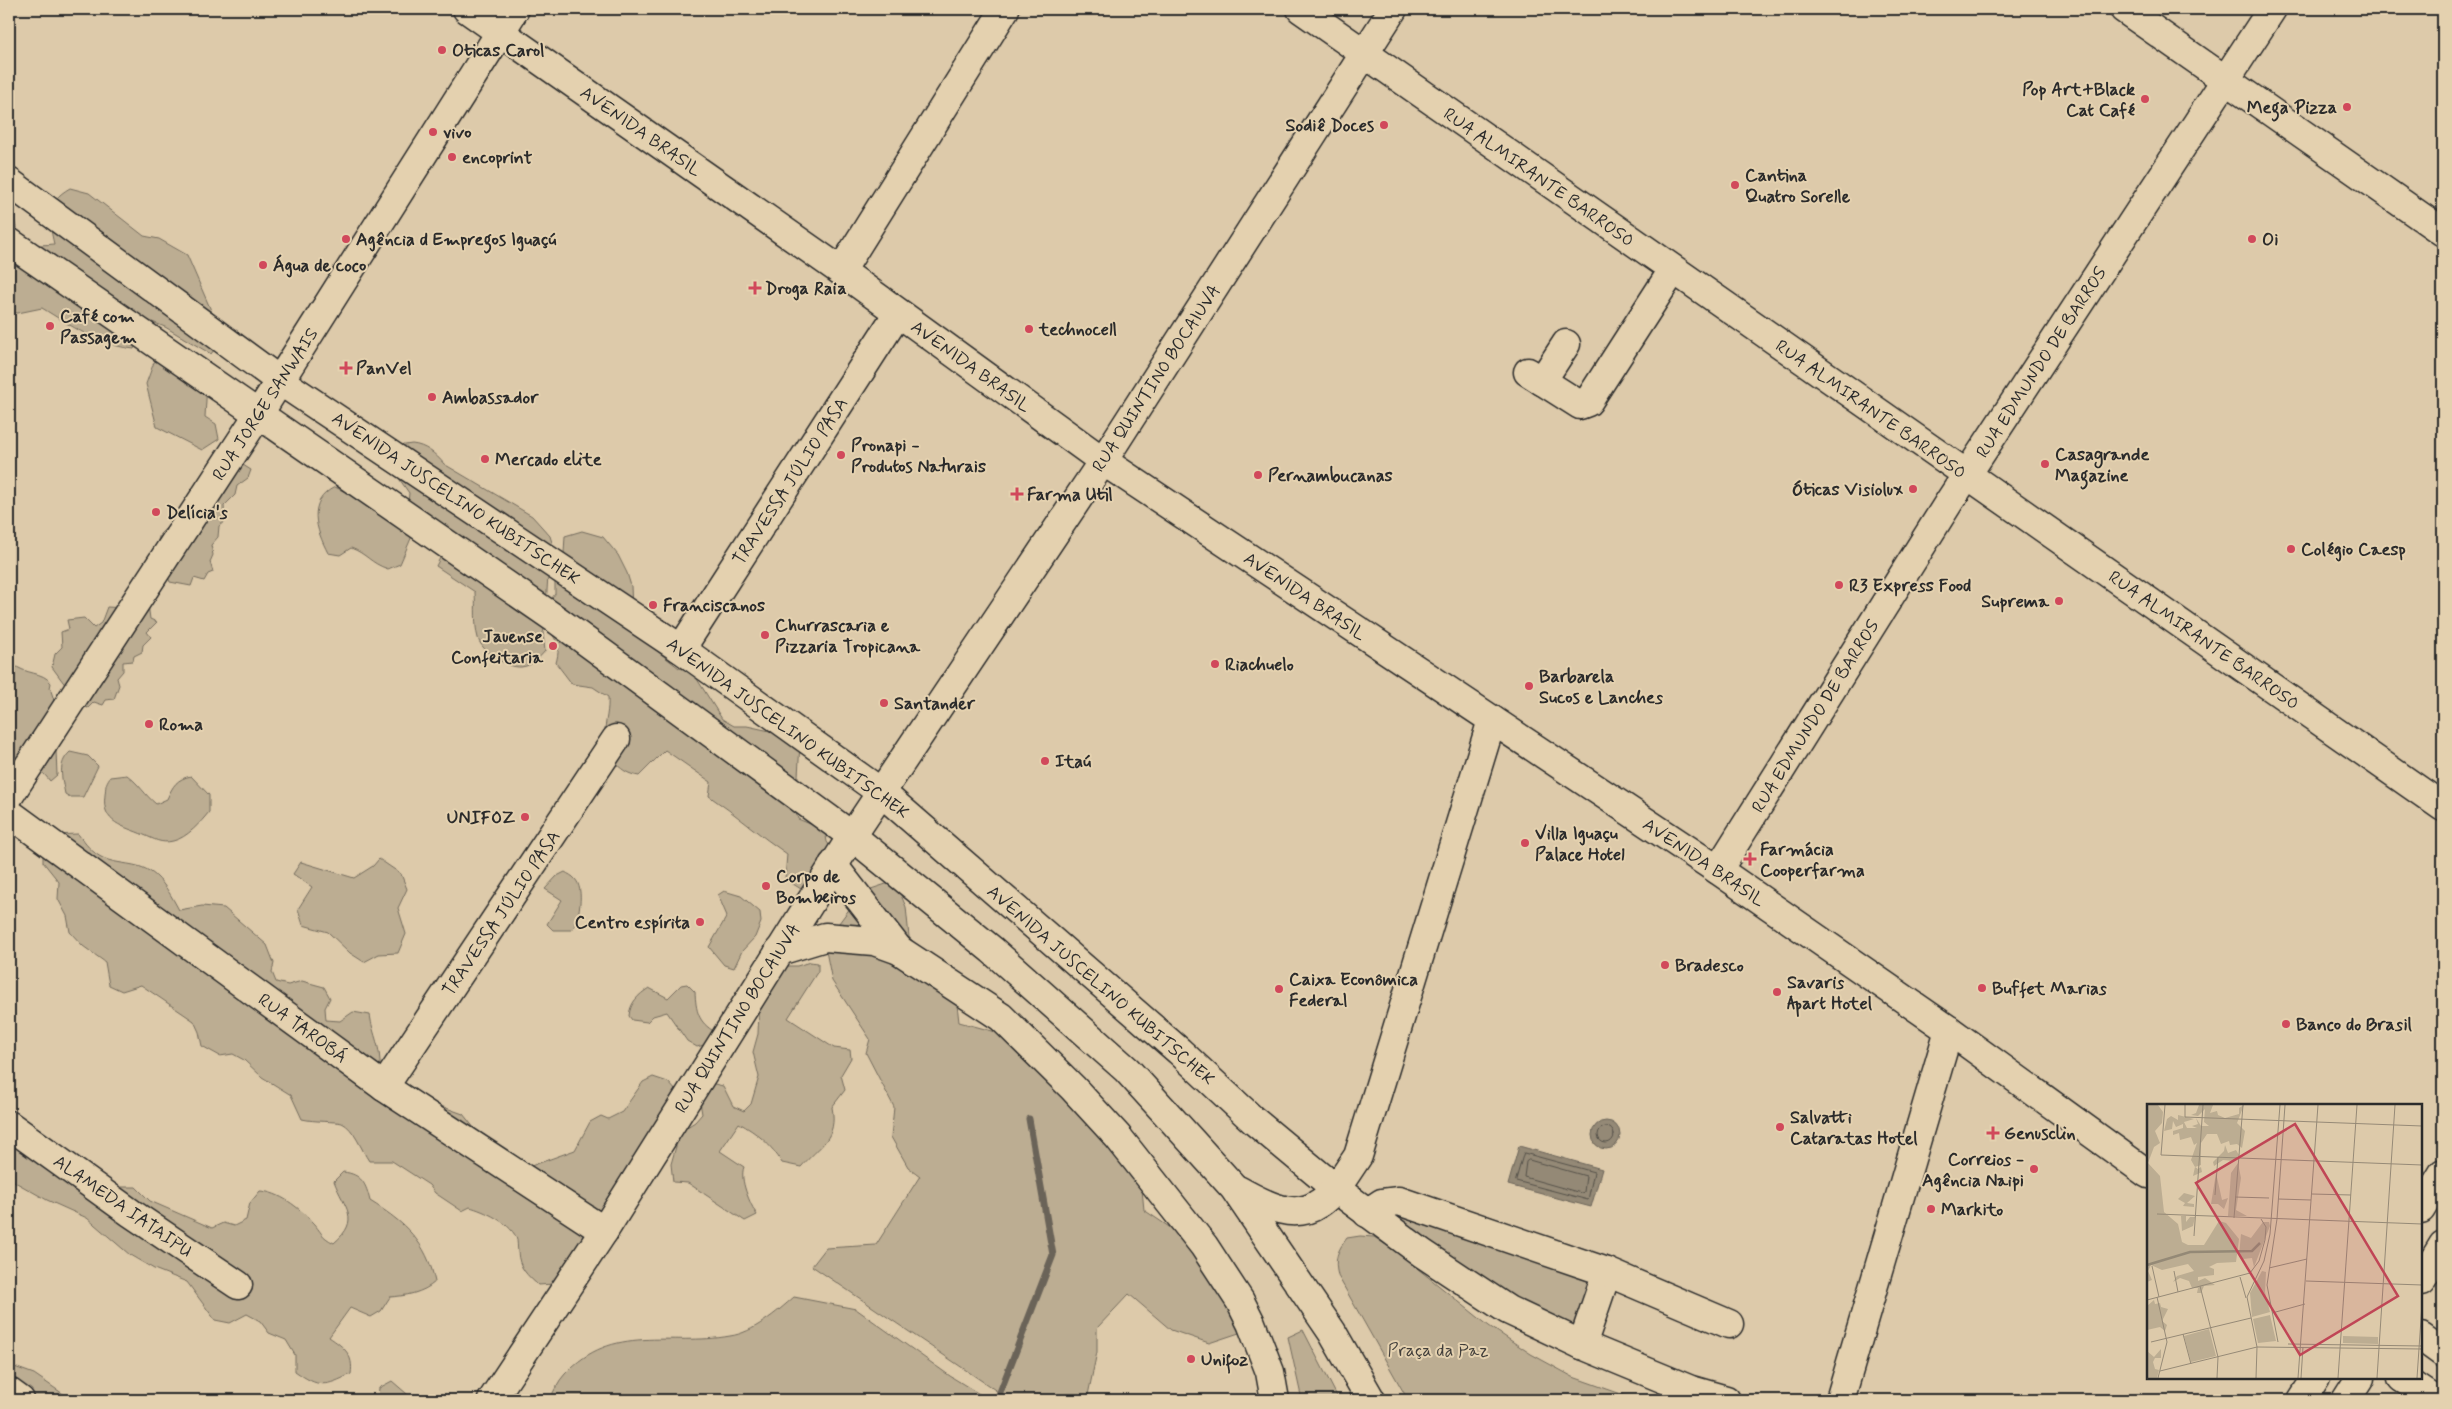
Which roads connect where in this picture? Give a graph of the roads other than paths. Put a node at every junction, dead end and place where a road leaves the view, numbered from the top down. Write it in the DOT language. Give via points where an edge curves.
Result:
graph roads {
  1 [pos="467,9"];
  2 [pos="516,9"];
  3 [pos="1005,9"];
  4 [pos="1301,9"];
  5 [pos="1393,9"];
  6 [pos="2124,9"];
  7 [pos="2272,9"];
  8 [pos="500,32"];
  9 [pos="1364,54"];
  10 [pos="2224,80"];
  11 [pos="9,182"];
  12 [pos="2443,232"];
  13 [pos="9,242"];
  14 [pos="1673,270"];
  15 [pos="841,271"];
  16 [pos="898,313"];
  17 [pos="1566,344"];
  18 [pos="280,381"];
  19 [pos="258,415"];
  20 [pos="1103,461"];
  21 [pos="1967,475"];
  22 [pos="682,649"];
  23 [pos="1492,720"];
  24 [pos="616,738"];
  25 [pos="882,793"];
  26 [pos="9,796"];
  27 [pos="2443,807"];
  28 [pos="9,813"];
  29 [pos="852,836"];
  30 [pos="833,865"];
  31 [pos="1718,870"];
  32 [pos="899,950"];
  33 [pos="779,951"];
  34 [pos="1949,1030"];
  35 [pos="384,1087"];
  36 [pos="9,1125"];
  37 [pos="2147,1173"];
  38 [pos="2443,1173"];
  39 [pos="1234,1188"];
  40 [pos="1336,1189"];
  41 [pos="2422,1207"];
  42 [pos="1367,1213"];
  43 [pos="604,1231"];
  44 [pos="2443,1245"];
  45 [pos="1607,1272"];
  46 [pos="2422,1279"];
  47 [pos="238,1285"];
  48 [pos="1729,1324"];
  49 [pos="2422,1338"];
  50 [pos="1582,1345"];
  51 [pos="2443,1353"];
  52 [pos="2315,1379"];
  53 [pos="2359,1379"];
  54 [pos="2404,1379"];
  55 [pos="9,1392"];
  56 [pos="20,1400"];
  57 [pos="492,1400"];
  58 [pos="1275,1400"];
  59 [pos="1371,1400"];
  60 [pos="1726,1400"];
  61 [pos="1840,1400"];
  62 [pos="2302,1400"];
  63 [pos="2346,1400"];
  64 [pos="2435,1400"];
  1 -- 8 [label="street, AVENIDA BRASIL"];
  2 -- 8 [label="street, RUA JORGE SANWAIS"];
  3 -- 15 [label="street"];
  4 -- 9 [label="street, RUA ALMIRANTE BARROSO"];
  5 -- 9 [label="street, RUA QUINTINO BOCAIUVA"];
  6 -- 10 [label="street"];
  7 -- 10 [label="street, RUA EDMUNDO DE BARROS"];
  8 -- 15 [label="street, AVENIDA BRASIL"];
  8 -- 18 [label="street, RUA JORGE SANWAIS"];
  9 -- 14 [label="street, RUA ALMIRANTE BARROSO"];
  9 -- 20 [label="street, RUA QUINTINO BOCAIUVA"];
  10 -- 12 [label="street"];
  10 -- 21 [label="street, RUA EDMUNDO DE BARROS"];
  11 -- 18 [label="street, AVENIDA JUSCELINO KUBITSCHEK"];
  13 -- 19 [label="street"];
  14 -- 17 [label="street" via="1588,402 1580,405 1535,376"];
  14 -- 21 [label="street, RUA ALMIRANTE BARROSO"];
  15 -- 16 [label="street, AVENIDA BRASIL"];
  16 -- 20 [label="street, AVENIDA BRASIL"];
  16 -- 22 [label="street, TRAVESSA JÚLIO PASA"];
  18 -- 19 [label="street, RUA JORGE SANWAIS"];
  18 -- 22 [label="street, AVENIDA JUSCELINO KUBITSCHEK"];
  19 -- 26 [label="street, RUA JORGE SANWAIS"];
  19 -- 29 [label="street" via="557,620"];
  20 -- 23 [label="street, AVENIDA BRASIL"];
  20 -- 25 [label="street, RUA QUINTINO BOCAIUVA"];
  21 -- 27 [label="street, RUA ALMIRANTE BARROSO"];
  21 -- 31 [label="street, RUA EDMUNDO DE BARROS"];
  22 -- 25 [label="street, AVENIDA JUSCELINO KUBITSCHEK"];
  23 -- 31 [label="street, AVENIDA BRASIL"];
  23 -- 40 [label="street" via="1358,1156"];
  24 -- 35 [label="street, TRAVESSA JÚLIO PASA"];
  25 -- 29 [label="street, RUA QUINTINO BOCAIUVA"];
  25 -- 40 [label="street, AVENIDA JUSCELINO KUBITSCHEK" via="1171,1044 1253,1120"];
  28 -- 35 [label="street, RUA TAROBÁ"];
  29 -- 30 [label="street, RUA QUINTINO BOCAIUVA"];
  29 -- 39 [label="street" via="992,950 1127,1070"];
  30 -- 32 [label="street"];
  30 -- 33 [label="street, RUA QUINTINO BOCAIUVA"];
  31 -- 34 [label="street, AVENIDA BRASIL"];
  32 -- 33 [label="street" via="874,941 825,937"];
  32 -- 58 [label="street" via="1001,1017 1073,1088 1142,1166 1204,1246 1240,1301 1270,1372"];
  33 -- 43 [label="street, RUA QUINTINO BOCAIUVA"];
  34 -- 37 [label="street, AVENIDA BRASIL"];
  34 -- 61 [label="street"];
  35 -- 43 [label="street, RUA TAROBÁ"];
  36 -- 47 [label="street, ALAMEDA IATAIPU"];
  38 -- 41 [label="street"];
  39 -- 40 [label="street" via="1270,1207 1296,1212 1317,1206"];
  39 -- 59 [label="street" via="1332,1332"];
  40 -- 42 [label="street, AVENIDA JUSCELINO KUBITSCHEK"];
  42 -- 45 [label="street" via="1382,1203 1399,1200"];
  42 -- 50 [label="street, AVENIDA JUSCELINO KUBITSCHEK" via="1422,1254 1508,1310"];
  43 -- 57 [label="street, RUA QUINTINO BOCAIUVA"];
  44 -- 46 [label="street"];
  45 -- 48 [label="street"];
  45 -- 50 [label="street"];
  49 -- 51 [label="street"];
  50 -- 60 [label="street, AVENIDA JUSCELINO KUBITSCHEK" via="1691,1390"];
  52 -- 62 [label="street"];
  53 -- 63 [label="street"];
  54 -- 64 [label="street"];
  55 -- 56 [label="street"];
}
